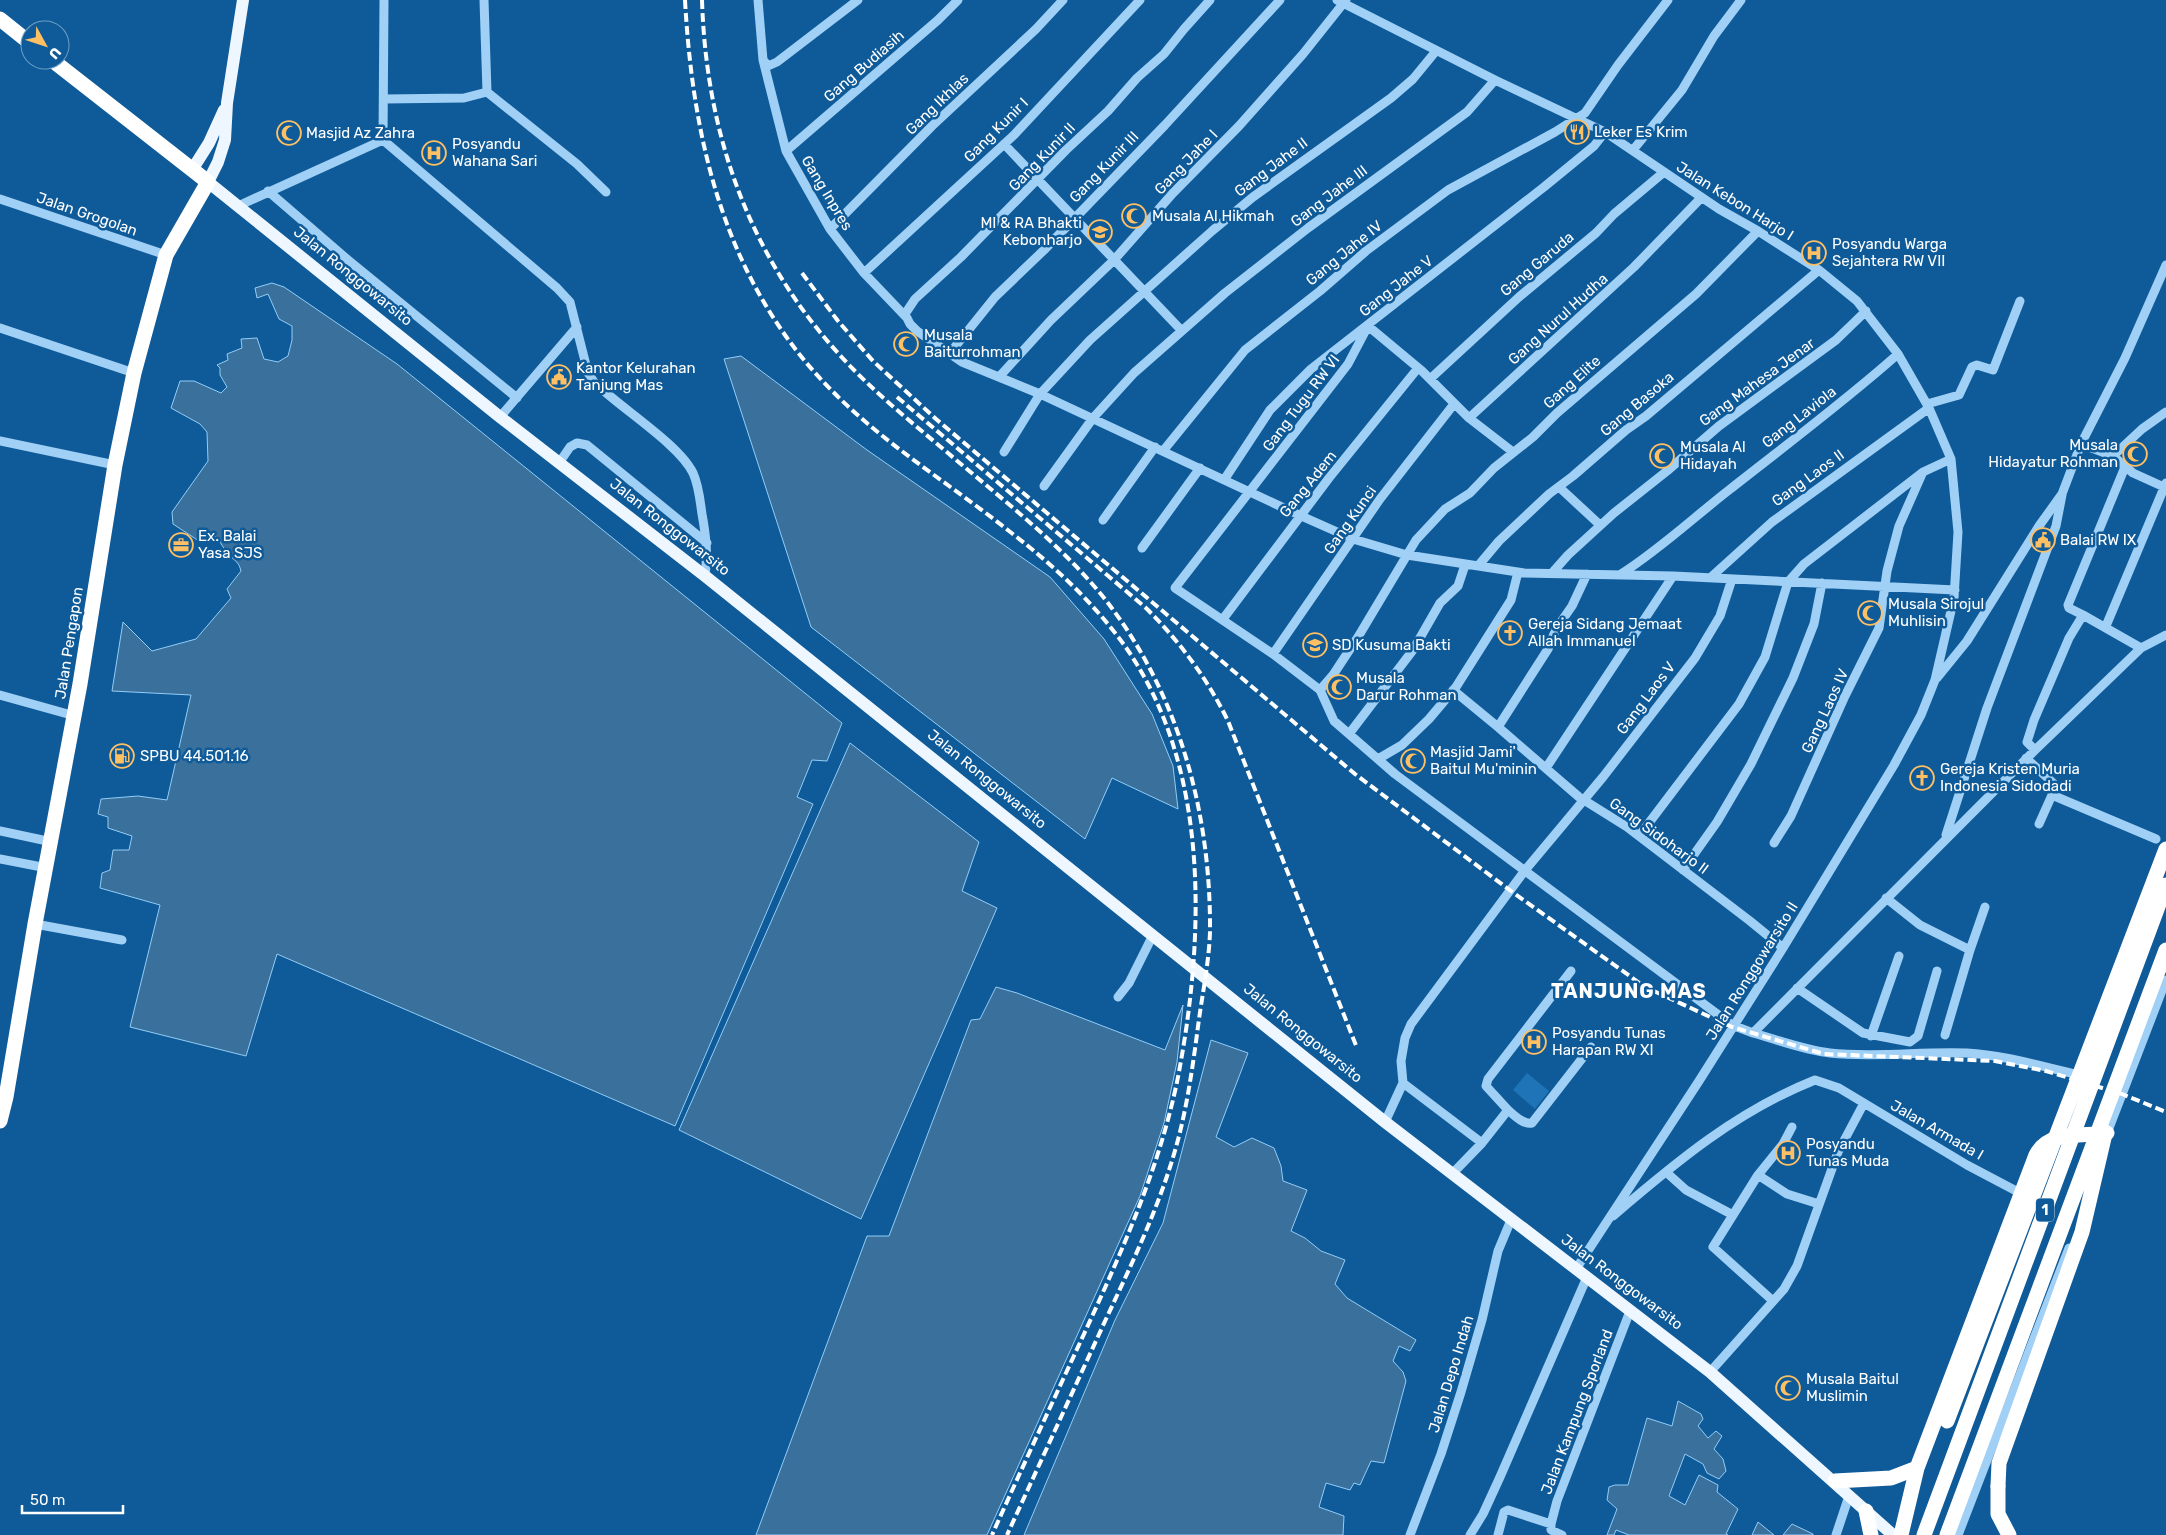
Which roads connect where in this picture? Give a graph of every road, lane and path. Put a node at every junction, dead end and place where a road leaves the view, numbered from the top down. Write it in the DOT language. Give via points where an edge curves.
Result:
graph roads {
  1 [pos="243,0"];
  2 [pos="384,0"];
  3 [pos="484,0"];
  4 [pos="758,0"];
  5 [pos="857,0"];
  6 [pos="958,0"];
  7 [pos="1064,0"];
  8 [pos="1140,0"];
  9 [pos="1210,0"];
  10 [pos="1280,0"];
  11 [pos="1668,0"];
  12 [pos="1741,0"];
  13 [pos="1342,1"];
  14 [pos="0,19"];
  15 [pos="20,35"];
  16 [pos="1436,51"];
  17 [pos="762,60"];
  18 [pos="65,70"];
  19 [pos="1495,80"];
  20 [pos="487,92"];
  21 [pos="385,99"];
  22 [pos="227,104"];
  23 [pos="1577,118"];
  24 [pos="1605,132"];
  25 [pos="383,140"];
  26 [pos="1004,144"];
  27 [pos="1633,150"];
  28 [pos="786,151"];
  29 [pos="192,170"];
  30 [pos="1664,172"];
  31 [pos="1038,181"];
  32 [pos="208,182"];
  33 [pos="268,192"];
  34 [pos="606,192"];
  35 [pos="1702,198"];
  36 [pos="0,199"];
  37 [pos="238,206"];
  38 [pos="1074,218"];
  39 [pos="830,228"];
  40 [pos="1758,230"];
  41 [pos="166,255"];
  42 [pos="1114,260"];
  43 [pos="2166,266"];
  44 [pos="1819,270"];
  45 [pos="864,273"];
  46 [pos="1145,292"];
  47 [pos="2020,301"];
  48 [pos="1866,311"];
  49 [pos="907,318"];
  50 [pos="577,326"];
  51 [pos="1368,326"];
  52 [pos="0,328"];
  53 [pos="1182,331"];
  54 [pos="950,353"];
  55 [pos="1898,354"];
  56 [pos="1418,368"];
  57 [pos="134,373"];
  58 [pos="999,377"];
  59 [pos="1430,379"];
  60 [pos="1040,394"];
  61 [pos="517,398"];
  62 [pos="1454,404"];
  63 [pos="1928,406"];
  64 [pos="2166,412"];
  65 [pos="500,417"];
  66 [pos="1092,418"];
  67 [pos="1469,418"];
  68 [pos="0,441"];
  69 [pos="2082,444"];
  70 [pos="1154,447"];
  71 [pos="1163,451"];
  72 [pos="1004,452"];
  73 [pos="1513,452"];
  74 [pos="2113,456"];
  75 [pos="1951,459"];
  76 [pos="559,463"];
  77 [pos="115,465"];
  78 [pos="2125,467"];
  79 [pos="1200,468"];
  80 [pos="1923,472"];
  81 [pos="1224,480"];
  82 [pos="2165,485"];
  83 [pos="1044,486"];
  84 [pos="1560,487"];
  85 [pos="1249,492"];
  86 [pos="2062,494"];
  87 [pos="1299,516"];
  88 [pos="1103,520"];
  89 [pos="1600,525"];
  90 [pos="1353,538"];
  91 [pos="707,543"];
  92 [pos="1142,548"];
  93 [pos="1406,554"];
  94 [pos="1466,564"];
  95 [pos="1478,566"];
  96 [pos="1518,572"];
  97 [pos="1552,573"];
  98 [pos="1587,574"];
  99 [pos="1621,574"];
  100 [pos="705,576"];
  101 [pos="1673,576"];
  102 [pos="1710,578"];
  103 [pos="1732,579"];
  104 [pos="1788,582"];
  105 [pos="1822,583"];
  106 [pos="1885,585"];
  107 [pos="1955,590"];
  108 [pos="2083,615"];
  109 [pos="1223,619"];
  110 [pos="2106,626"];
  111 [pos="2166,635"];
  112 [pos="2141,648"];
  113 [pos="1273,654"];
  114 [pos="1935,680"];
  115 [pos="1320,690"];
  116 [pos="1453,690"];
  117 [pos="0,696"];
  118 [pos="75,716"];
  119 [pos="1498,727"];
  120 [pos="1349,734"];
  121 [pos="2035,750"];
  122 [pos="2026,758"];
  123 [pos="1378,759"];
  124 [pos="1546,768"];
  125 [pos="2052,795"];
  126 [pos="1584,800"];
  127 [pos="2039,824"];
  128 [pos="0,831"];
  129 [pos="1639,836"];
  130 [pos="1946,838"];
  131 [pos="52,842"];
  132 [pos="1774,843"];
  133 [pos="2161,844"];
  134 [pos="0,859"];
  135 [pos="47,868"];
  136 [pos="1526,870"];
  137 [pos="1683,870"];
  138 [pos="2166,885"];
  139 [pos="1886,898"];
  140 [pos="1986,907"];
  141 [pos="35,924"];
  142 [pos="1153,935"];
  143 [pos="122,940"];
  144 [pos="1783,948"];
  145 [pos="1970,950"];
  146 [pos="2166,950"];
  147 [pos="1899,956"];
  148 [pos="1571,971"];
  149 [pos="1937,971"];
  150 [pos="2166,980"];
  151 [pos="1797,988"];
  152 [pos="1118,997"];
  153 [pos="1734,1025"];
  154 [pos="1753,1033"];
  155 [pos="1945,1035"];
  156 [pos="1871,1036"];
  157 [pos="1591,1047"];
  158 [pos="2080,1075"];
  159 [pos="1403,1083"];
  160 [pos="2113,1092"];
  161 [pos="1864,1103"];
  162 [pos="1508,1110"];
  163 [pos="0,1121"];
  164 [pos="1385,1122"];
  165 [pos="1792,1127"];
  166 [pos="2107,1133"];
  167 [pos="1482,1144"];
  168 [pos="1666,1172"];
  169 [pos="1452,1174"];
  170 [pos="1758,1175"];
  171 [pos="2022,1194"];
  172 [pos="1819,1204"];
  173 [pos="1733,1215"];
  174 [pos="1511,1220"];
  175 [pos="1605,1222"];
  176 [pos="1576,1269"];
  177 [pos="1586,1277"];
  178 [pos="1772,1300"];
  179 [pos="1630,1311"];
  180 [pos="1710,1372"];
  181 [pos="1925,1448"];
  182 [pos="1917,1468"];
  183 [pos="1835,1482"];
  184 [pos="1849,1496"];
  185 [pos="1866,1511"];
  186 [pos="1550,1524"];
  187 [pos="1410,1535"];
  188 [pos="1470,1535"];
  189 [pos="1498,1535"];
  190 [pos="1562,1535"];
  191 [pos="1836,1535"];
  192 [pos="1871,1535"];
  193 [pos="1893,1535"];
  194 [pos="1901,1535"];
  195 [pos="1924,1535"];
  196 [pos="1948,1535"];
  197 [pos="1958,1535"];
  198 [pos="2009,1535"];
  1 -- 22 [label="main road"];
  2 -- 21 [label="street"];
  3 -- 20 [label="street"];
  4 -- 17 [label="street, Gang Inpres"];
  5 -- 17 [label="street" via="777,62 768,66"];
  6 -- 28 [label="street, Gang Budiasih"];
  7 -- 39 [label="street, Gang Ikhlas"];
  8 -- 26 [label="street, Gang Kunir I"];
  9 -- 31 [label="street, Gang Kunir II" via="1164,54"];
  10 -- 38 [label="street, Gang Kunir III"];
  11 -- 23 [label="street, Gang Jahe IV" via="1585,113"];
  12 -- 27 [label="street" via="1714,36 1682,90"];
  13 -- 16 [label="street, Jalan Kebon Harjo I"];
  13 -- 42 [label="street, Gang Jahe I" via="1303,54 1239,126 1172,193"];
  14 -- 15 [label="highway"];
  16 -- 19 [label="street, Jalan Kebon Harjo I"];
  16 -- 46 [label="street, Gang Jahe II" via="1413,79 1391,98 1253,197"];
  17 -- 28 [label="street, Gang Inpres"];
  18 -- 29 [label="highway, Jalan Ronggowarsito"];
  19 -- 23 [label="street, Jalan Kebon Harjo I"];
  19 -- 53 [label="street, Gang Jahe III" via="1467,112 1349,196 1225,293"];
  20 -- 21 [label="street" via="464,98"];
  20 -- 34 [label="street" via="577,164"];
  21 -- 25 [label="street"];
  22 -- 29 [label="main road"];
  22 -- 32 [label="main road" via="225,140"];
  23 -- 24 [label="street, Jalan Kebon Harjo I"];
  23 -- 71 [label="street, Gang Jahe IV" via="1448,190 1366,251 1236,359"];
  24 -- 27 [label="street, Jalan Kebon Harjo I"];
  24 -- 51 [label="street, Gang Jahe V" via="1594,146"];
  25 -- 33 [label="street"];
  25 -- 50 [label="street" via="557,288 570,302"];
  26 -- 31 [label="street"];
  26 -- 45 [label="street, Gang Kunir I"];
  27 -- 30 [label="street, Jalan Kebon Harjo I"];
  28 -- 39 [label="street, Gang Inpres"];
  29 -- 32 [label="highway, Jalan Ronggowarsito"];
  30 -- 35 [label="street, Jalan Kebon Harjo I"];
  30 -- 59 [label="street, Gang Garuda"];
  31 -- 38 [label="street"];
  31 -- 49 [label="street, Gang Kunir II" via="915,299 906,310"];
  32 -- 37 [label="main road, Jalan Ronggowarsito"];
  32 -- 41 [label="highway, Jalan Pengapon"];
  33 -- 37 [label="street"];
  33 -- 61 [label="street"];
  35 -- 40 [label="street, Jalan Kebon Harjo I"];
  35 -- 67 [label="street, Gang Nurul Hudha" via="1634,267"];
  36 -- 41 [label="street, Jalan Grogolan"];
  37 -- 65 [label="main road, Jalan Ronggowarsito"];
  38 -- 42 [label="street"];
  38 -- 54 [label="street, Gang Kunir III" via="995,297"];
  39 -- 45 [label="street, Gang Inpres"];
  40 -- 44 [label="street, Jalan Kebon Harjo I"];
  40 -- 73 [label="street, Gang Elite" via="1696,294"];
  41 -- 57 [label="highway, Jalan Pengapon"];
  42 -- 46 [label="street"];
  42 -- 58 [label="street, Gang Jahe I" via="1051,320"];
  43 -- 69 [label="street"];
  44 -- 48 [label="street, Jalan Kebon Harjo I"];
  44 -- 84 [label="street, Gang Basoka"];
  45 -- 49 [label="street, Gang Inpres"];
  46 -- 53 [label="street"];
  46 -- 60 [label="street, Gang Jahe II" via="1090,340"];
  47 -- 63 [label="street" via="1993,369 1972,367 1959,395"];
  48 -- 55 [label="street, Jalan Kebon Harjo I"];
  48 -- 89 [label="street, Gang Mahesa Jenar" via="1836,340 1718,426"];
  49 -- 54 [label="street" via="917,331"];
  50 -- 61 [label="street"];
  50 -- 91 [label="street" via="588,373 594,382 670,446 691,469 698,488"];
  51 -- 56 [label="street"];
  51 -- 81 [label="street, Gang Jahe V" via="1324,357 1270,410"];
  51 -- 85 [label="street, Gang Tugu RW VI" via="1348,364"];
  52 -- 57 [label="street"];
  53 -- 66 [label="street, Gang Jahe III" via="1134,373"];
  54 -- 58 [label="street" via="962,362"];
  55 -- 63 [label="street, Jalan Kebon Harjo I"];
  55 -- 99 [label="street, Gang Laviola" via="1793,441"];
  56 -- 59 [label="street"];
  56 -- 87 [label="street, Gang Adem"];
  57 -- 77 [label="highway, Jalan Pengapon"];
  58 -- 60 [label="street"];
  59 -- 62 [label="street"];
  60 -- 66 [label="street"];
  60 -- 72 [label="street, Gang Jahe II"];
  61 -- 65 [label="street"];
  62 -- 67 [label="street"];
  62 -- 90 [label="street, Gang Kunci"];
  63 -- 75 [label="street, Jalan Kebon Harjo I"];
  63 -- 102 [label="street, Gang Laos II" via="1772,522"];
  64 -- 74 [label="street"];
  65 -- 76 [label="main road, Jalan Ronggowarsito"];
  66 -- 70 [label="street"];
  66 -- 83 [label="street, Gang Jahe III"];
  67 -- 73 [label="street"];
  68 -- 77 [label="street"];
  69 -- 74 [label="street"];
  69 -- 86 [label="street"];
  70 -- 71 [label="street"];
  70 -- 88 [label="street"];
  71 -- 79 [label="street"];
  73 -- 93 [label="street, Gang Elite" via="1470,493 1444,509"];
  74 -- 78 [label="street"];
  75 -- 80 [label="street"];
  75 -- 107 [label="street, Jalan Kebon Harjo I" via="1958,532"];
  76 -- 91 [label="street" via="577,442 587,445"];
  76 -- 100 [label="main road, Jalan Ronggowarsito"];
  77 -- 118 [label="highway, Jalan Pengapon"];
  78 -- 82 [label="street"];
  78 -- 108 [label="street" via="2068,605"];
  79 -- 81 [label="street"];
  79 -- 92 [label="street"];
  80 -- 104 [label="street" via="1823,548"];
  80 -- 106 [label="street, Gang Laos IV" via="1899,526"];
  81 -- 85 [label="street"];
  82 -- 110 [label="street"];
  84 -- 89 [label="street"];
  84 -- 95 [label="street, Gang Basoka" via="1499,540"];
  85 -- 87 [label="street"];
  85 -- 109 [label="street, Gang Tugu RW VI" via="1175,588"];
  86 -- 114 [label="street" via="1967,641"];
  86 -- 130 [label="street" via="2056,526 1987,708"];
  87 -- 90 [label="street"];
  87 -- 109 [label="street, Gang Adem"];
  89 -- 97 [label="street, Gang Mahesa Jenar"];
  90 -- 93 [label="street"];
  90 -- 113 [label="street, Gang Kunci"];
  91 -- 100 [label="street"];
  93 -- 94 [label="street"];
  93 -- 115 [label="street, Gang Elite" via="1358,637"];
  94 -- 95 [label="street"];
  94 -- 120 [label="street" via="1457,588 1440,603 1413,650"];
  95 -- 96 [label="street"];
  96 -- 97 [label="street"];
  96 -- 116 [label="street" via="1511,600"];
  97 -- 98 [label="street"];
  98 -- 99 [label="street"];
  98 -- 119 [label="street" via="1548,649"];
  99 -- 101 [label="street"];
  100 -- 142 [label="main road, Jalan Ronggowarsito"];
  101 -- 102 [label="street"];
  101 -- 124 [label="street"];
  102 -- 103 [label="street"];
  103 -- 104 [label="street"];
  103 -- 126 [label="street, Gang Laos V" via="1720,616 1695,658"];
  104 -- 105 [label="street"];
  104 -- 129 [label="street" via="1765,657 1740,704"];
  105 -- 106 [label="street"];
  105 -- 137 [label="street" via="1814,624 1793,678 1751,764 1717,822"];
  106 -- 107 [label="street"];
  106 -- 132 [label="street, Gang Laos IV" via="1879,628 1791,816"];
  107 -- 114 [label="street, Jalan Kebon Harjo I"];
  108 -- 110 [label="street"];
  108 -- 121 [label="street" via="2071,633 2034,720 2027,742"];
  109 -- 113 [label="street"];
  110 -- 112 [label="street"];
  111 -- 112 [label="street"];
  112 -- 121 [label="street"];
  113 -- 115 [label="street"];
  114 -- 144 [label="street, Jalan Ronggowarsito II" via="1909,738"];
  115 -- 120 [label="street" via="1334,721"];
  116 -- 119 [label="street, Gang Sidoharjo II"];
  116 -- 123 [label="street" via="1402,745"];
  117 -- 118 [label="street"];
  118 -- 131 [label="highway, Jalan Pengapon"];
  119 -- 124 [label="street, Gang Sidoharjo II"];
  120 -- 123 [label="street"];
  121 -- 122 [label="street"];
  122 -- 125 [label="street" via="2053,784"];
  122 -- 130 [label="street"];
  123 -- 136 [label="street"];
  124 -- 126 [label="street, Gang Sidoharjo II"];
  125 -- 127 [label="street"];
  125 -- 133 [label="street"];
  126 -- 129 [label="street, Gang Sidoharjo II"];
  126 -- 136 [label="street, Gang Laos V"];
  128 -- 131 [label="street"];
  129 -- 137 [label="street, Gang Sidoharjo II"];
  130 -- 139 [label="street"];
  131 -- 135 [label="highway, Jalan Pengapon"];
  133 -- 158 [label="highway, bridge"];
  134 -- 135 [label="street"];
  135 -- 141 [label="highway, Jalan Pengapon"];
  136 -- 153 [label="street"];
  136 -- 159 [label="street, Gang Laos V" via="1411,1024 1401,1061"];
  137 -- 144 [label="street, Gang Sidoharjo II"];
  138 -- 195 [label="highway, 1, bridge"];
  139 -- 145 [label="street" via="1920,925"];
  139 -- 151 [label="street"];
  140 -- 145 [label="street"];
  141 -- 143 [label="street"];
  141 -- 163 [label="highway, Jalan Pengapon"];
  142 -- 152 [label="street" via="1130,983"];
  142 -- 164 [label="main road, Jalan Ronggowarsito"];
  144 -- 153 [label="street, Jalan Ronggowarsito II"];
  145 -- 155 [label="street"];
  146 -- 160 [label="highway, 1, bridge"];
  147 -- 156 [label="street"];
  148 -- 162 [label="street" via="1488,1079 1486,1086"];
  149 -- 156 [label="street" via="1916,1039 1905,1042"];
  150 -- 166 [label="street"];
  151 -- 154 [label="street"];
  151 -- 156 [label="street" via="1847,1024"];
  153 -- 154 [label="street"];
  153 -- 175 [label="street, Jalan Ronggowarsito II"];
  154 -- 158 [label="street" via="1831,1053 1970,1053"];
  157 -- 162 [label="street" via="1532,1124"];
  158 -- 181 [label="highway, bridge" via="1948,1421 1942,1432"];
  159 -- 164 [label="street"];
  159 -- 167 [label="street"];
  160 -- 196 [label="highway, 1, bridge"];
  160 -- 198 [label="highway, bridge" via="2082,1232 1999,1463 1998,1514"];
  161 -- 168 [label="street, Jalan Armada I" via="1839,1088 1815,1080 1732,1122"];
  161 -- 171 [label="street, Jalan Armada I"];
  161 -- 172 [label="street" via="1838,1152"];
  162 -- 167 [label="street"];
  164 -- 169 [label="main road, Jalan Ronggowarsito"];
  165 -- 170 [label="street"];
  166 -- 171 [label="highway" via="2053,1139 2039,1149"];
  166 -- 197 [label="street" via="2097,1175"];
  167 -- 169 [label="street"];
  168 -- 173 [label="street" via="1686,1190"];
  168 -- 175 [label="street, Jalan Armada I"];
  169 -- 174 [label="main road, Jalan Ronggowarsito"];
  170 -- 172 [label="street" via="1787,1194"];
  170 -- 173 [label="street"];
  171 -- 181 [label="highway"];
  172 -- 178 [label="street" via="1797,1266 1784,1290"];
  173 -- 178 [label="street" via="1713,1247"];
  174 -- 176 [label="main road, Jalan Ronggowarsito"];
  174 -- 187 [label="street, Jalan Depo Indah" via="1498,1251 1461,1392"];
  175 -- 176 [label="street, Jalan Ronggowarsito II"];
  176 -- 177 [label="main road, Jalan Ronggowarsito"];
  177 -- 179 [label="main road, Jalan Ronggowarsito"];
  177 -- 188 [label="street" via="1483,1514"];
  178 -- 180 [label="street"];
  179 -- 180 [label="main road, Jalan Ronggowarsito"];
  179 -- 186 [label="street, Jalan Kampung Sporland"];
  180 -- 183 [label="main road, Jalan Ronggowarsito"];
  181 -- 182 [label="highway"];
  182 -- 183 [label="highway" via="1891,1478"];
  182 -- 194 [label="highway"];
  183 -- 184 [label="main road, Jalan Ronggowarsito"];
  184 -- 185 [label="main road, Jalan Ronggowarsito"];
  184 -- 191 [label="street"];
  185 -- 192 [label="highway"];
  185 -- 193 [label="main road, Jalan Ronggowarsito"];
  186 -- 189 [label="street" via="1508,1510 1504,1512"];
  186 -- 190 [label="street" via="1551,1530"];
}
